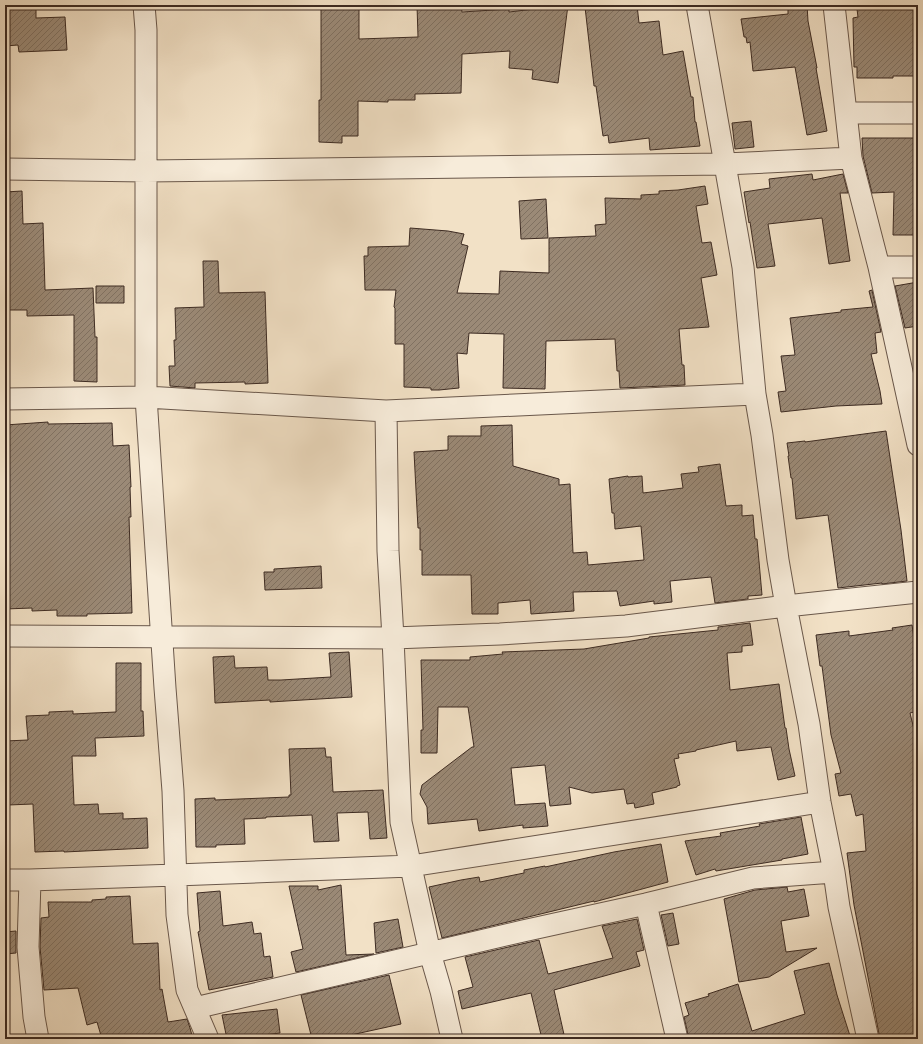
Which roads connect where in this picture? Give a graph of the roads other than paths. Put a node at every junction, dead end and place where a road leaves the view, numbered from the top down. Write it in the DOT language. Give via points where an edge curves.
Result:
graph roads {
  1 [pos="144,5"];
  2 [pos="697,5"];
  3 [pos="834,5"];
  4 [pos="846,113"];
  5 [pos="918,113"];
  6 [pos="851,158"];
  7 [pos="725,164"];
  8 [pos="5,169"];
  9 [pos="146,171"];
  10 [pos="879,267"];
  11 [pos="918,267"];
  12 [pos="755,394"];
  13 [pos="146,398"];
  14 [pos="5,400"];
  15 [pos="913,403"];
  16 [pos="386,411"];
  17 [pos="918,445"];
  18 [pos="918,592"];
  19 [pos="786,606"];
  20 [pos="5,636"];
  21 [pos="162,638"];
  22 [pos="393,638"];
  23 [pos="820,802"];
  24 [pos="411,866"];
  25 [pos="834,872"];
  26 [pos="176,875"];
  27 [pos="5,880"];
  28 [pos="30,880"];
  29 [pos="646,904"];
  30 [pos="430,952"];
  31 [pos="195,1008"];
  32 [pos="38,1039"];
  33 [pos="208,1039"];
  34 [pos="452,1039"];
  35 [pos="677,1039"];
  36 [pos="868,1039"];
  1 -- 9 [label="street"];
  2 -- 7 [label="street"];
  3 -- 4 [label="street"];
  4 -- 5 [label="street"];
  4 -- 6 [label="street"];
  6 -- 7 [label="street"];
  6 -- 10 [label="street"];
  7 -- 9 [label="street"];
  7 -- 12 [label="street" via="743,267"];
  8 -- 9 [label="street"];
  9 -- 13 [label="street"];
  10 -- 11 [label="street"];
  10 -- 15 [label="street"];
  12 -- 16 [label="street"];
  12 -- 19 [label="street"];
  13 -- 14 [label="street"];
  13 -- 16 [label="street"];
  13 -- 21 [label="street"];
  15 -- 17 [label="street"];
  16 -- 22 [label="street" via="388,551"];
  18 -- 19 [label="street"];
  19 -- 22 [label="street" via="626,626"];
  19 -- 23 [label="street" via="809,724"];
  20 -- 21 [label="street"];
  21 -- 22 [label="street"];
  21 -- 26 [label="street"];
  22 -- 24 [label="street" via="402,822"];
  23 -- 24 [label="street"];
  23 -- 25 [label="street"];
  24 -- 26 [label="street"];
  24 -- 30 [label="street"];
  25 -- 29 [label="street" via="753,878"];
  25 -- 36 [label="street" via="839,907"];
  26 -- 28 [label="street"];
  26 -- 31 [label="street" via="177,915 187,990"];
  27 -- 28 [label="street"];
  28 -- 32 [label="street" via="28,947"];
  29 -- 30 [label="street"];
  29 -- 35 [label="street"];
  30 -- 31 [label="street"];
  30 -- 34 [label="street"];
  31 -- 33 [label="street"];
}
